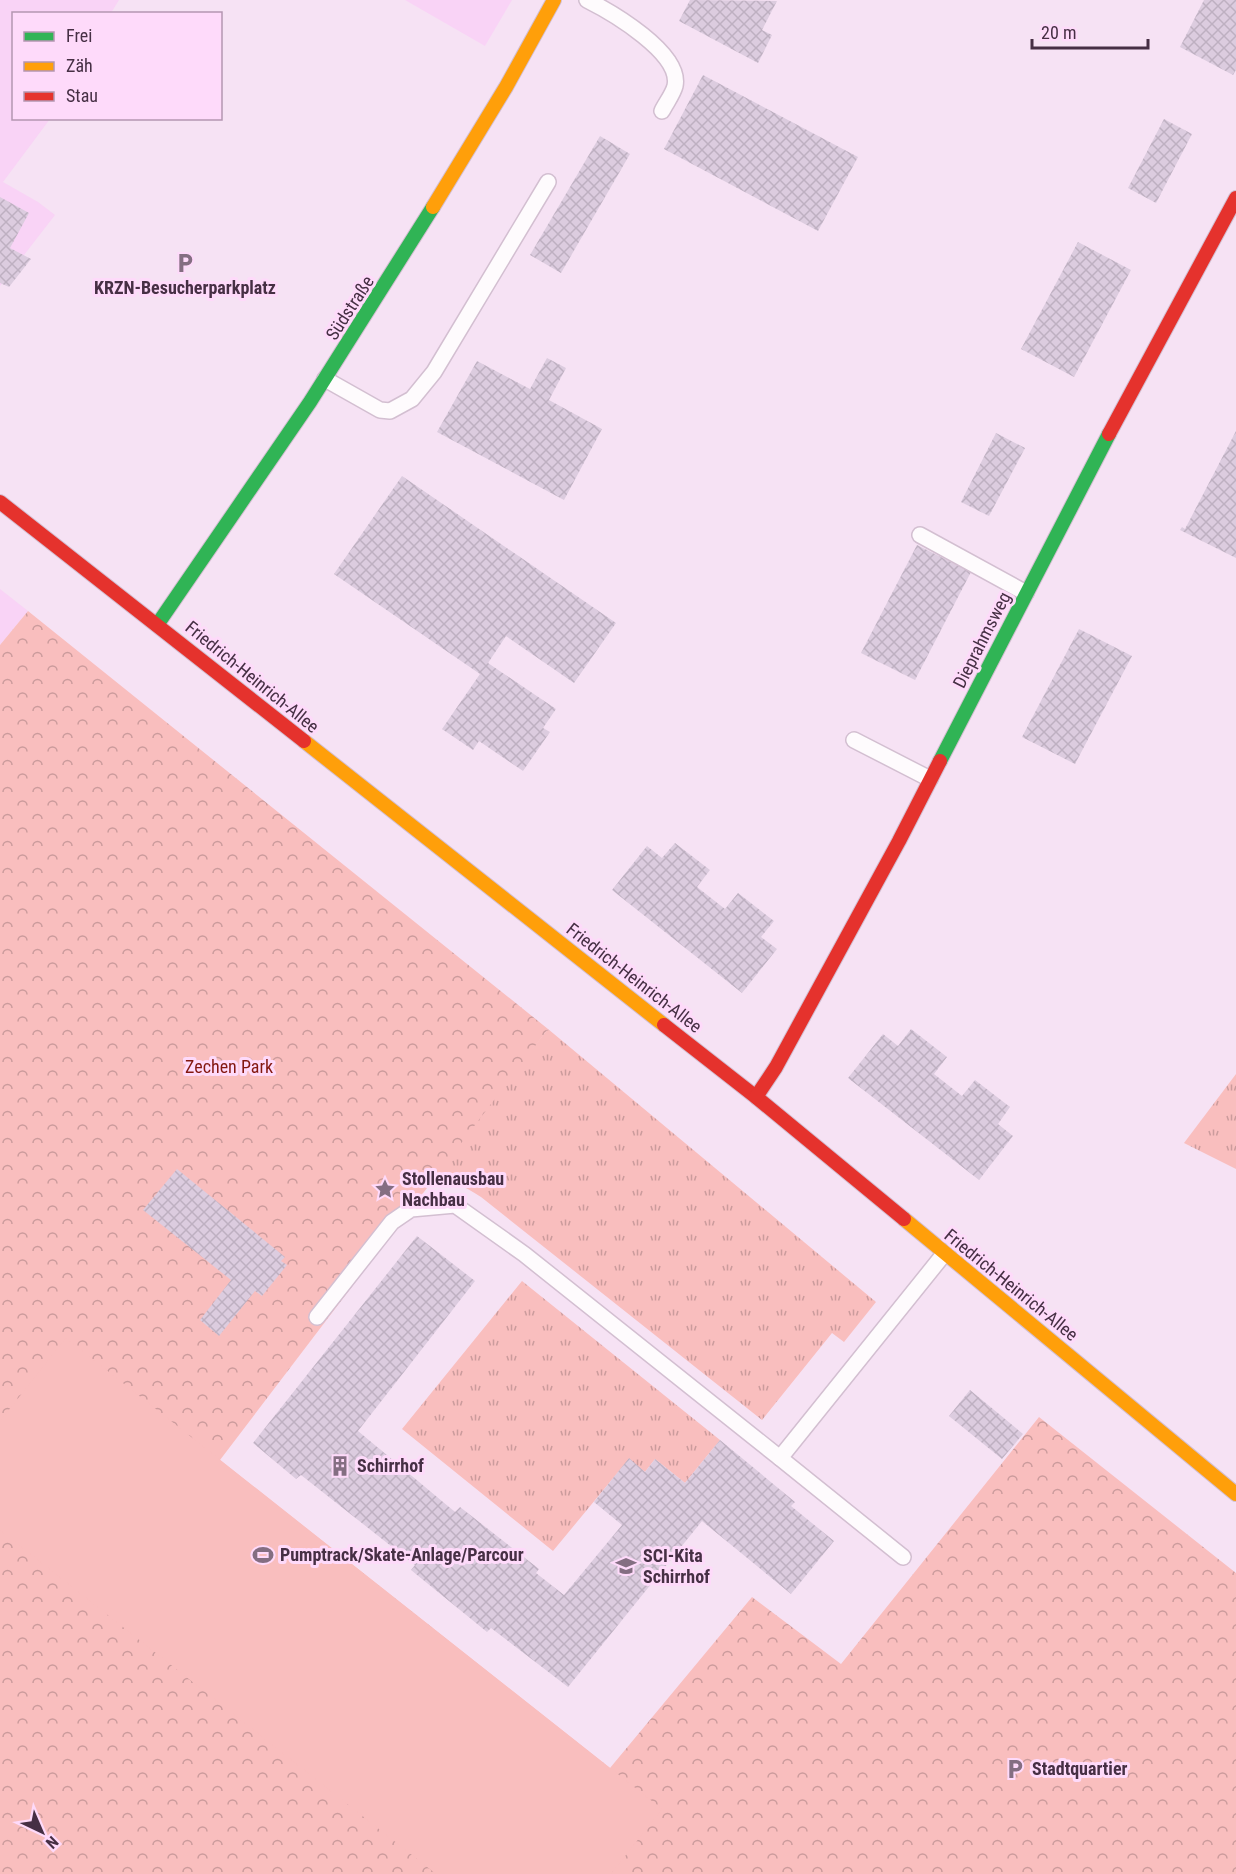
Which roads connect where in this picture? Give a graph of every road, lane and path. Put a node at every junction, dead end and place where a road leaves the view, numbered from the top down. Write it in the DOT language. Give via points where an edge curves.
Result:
graph roads {
  1 [pos="554,0"];
  2 [pos="587,0"];
  3 [pos="662,111"];
  4 [pos="548,182"];
  5 [pos="1236,198"];
  6 [pos="326,379"];
  7 [pos="0,502"];
  8 [pos="920,535"];
  9 [pos="1026,593"];
  10 [pos="157,625"];
  11 [pos="854,740"];
  12 [pos="930,779"];
  13 [pos="756,1097"];
  14 [pos="944,1254"];
  15 [pos="317,1317"];
  16 [pos="780,1458"];
  17 [pos="1236,1494"];
  18 [pos="903,1557"];
  1 -- 6 [label="street, Südstraße" via="400,264"];
  2 -- 3 [label="lane" via="609,11 666,57 675,85"];
  4 -- 6 [label="lane" via="435,372 412,399 390,411 380,410"];
  5 -- 9 [label="street, Dieprahmsweg"];
  6 -- 10 [label="street, Südstraße"];
  7 -- 10 [label="street, Friedrich-Heinrich-Allee"];
  8 -- 9 [label="lane"];
  9 -- 12 [label="street, Dieprahmsweg"];
  10 -- 13 [label="street, Friedrich-Heinrich-Allee"];
  11 -- 12 [label="lane"];
  12 -- 13 [label="street, Dieprahmsweg" via="776,1067"];
  13 -- 14 [label="street, Friedrich-Heinrich-Allee"];
  14 -- 16 [label="lane"];
  14 -- 17 [label="street, Friedrich-Heinrich-Allee"];
  15 -- 16 [label="lane" via="392,1222 411,1209 455,1205 524,1254"];
  16 -- 18 [label="lane"];
}
